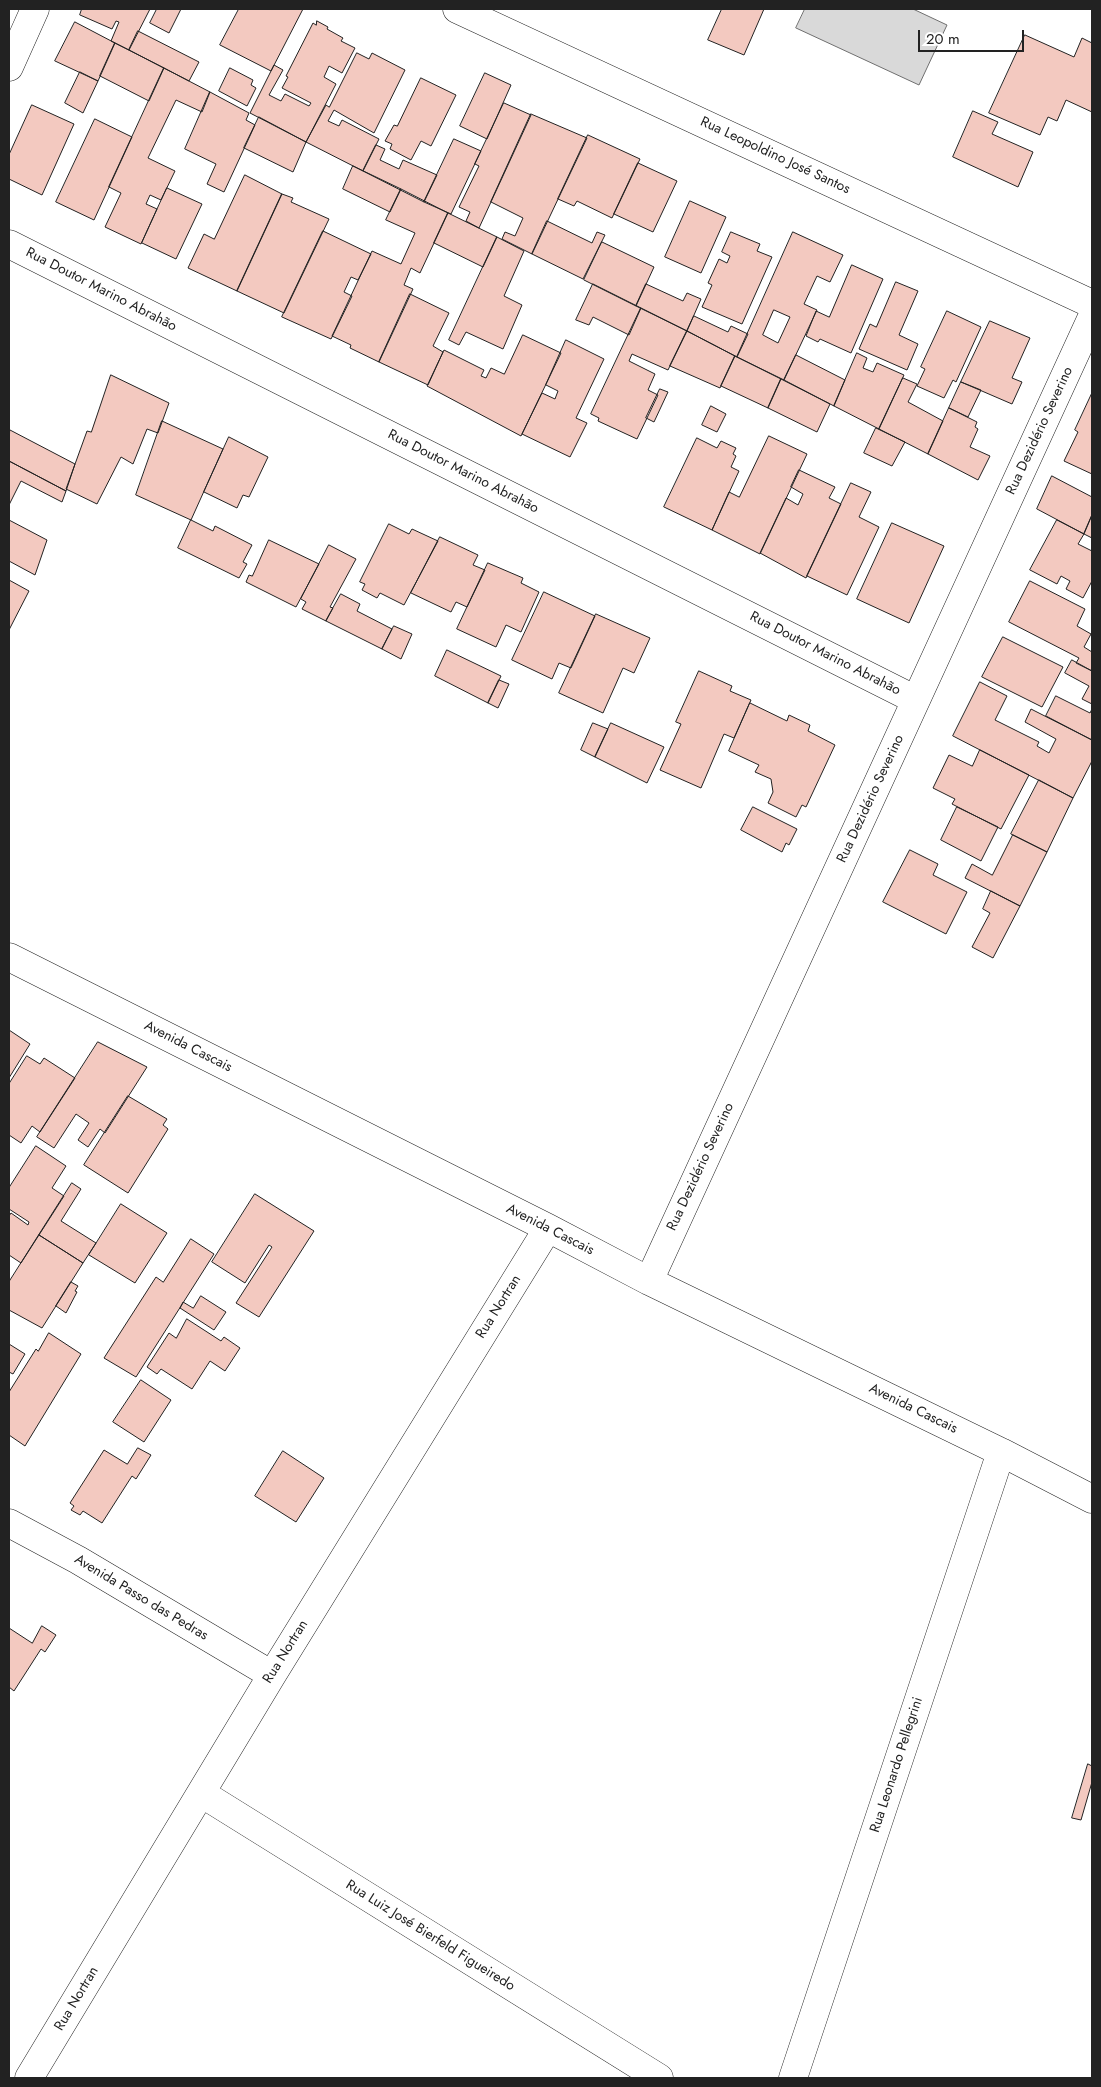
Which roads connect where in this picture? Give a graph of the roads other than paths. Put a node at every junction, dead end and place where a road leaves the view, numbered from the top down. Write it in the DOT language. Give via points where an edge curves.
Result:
graph roads {
  1 [pos="35,9"];
  2 [pos="457,9"];
  3 [pos="9,67"];
  4 [pos="9,244"];
  5 [pos="1092,304"];
  6 [pos="1092,317"];
  7 [pos="916,700"];
  8 [pos="9,957"];
  9 [pos="548,1228"];
  10 [pos="649,1282"];
  11 [pos="1001,1452"];
  12 [pos="1092,1499"];
  13 [pos="9,1523"];
  14 [pos="272,1675"];
  15 [pos="201,1793"];
  16 [pos="29,2078"];
  17 [pos="659,2078"];
  18 [pos="793,2078"];
  1 -- 3 [label="street"];
  2 -- 5 [label="street, Rua Leopoldino José Santos"];
  4 -- 7 [label="street, Rua Doutor Marino Abrahão"];
  6 -- 7 [label="street, Rua Dezidério Severino"];
  7 -- 10 [label="street, Rua Dezidério Severino"];
  8 -- 9 [label="street, Avenida Cascais"];
  9 -- 10 [label="street, Avenida Cascais"];
  9 -- 14 [label="street, Rua Nortran"];
  10 -- 11 [label="street, Avenida Cascais"];
  11 -- 12 [label="street, Avenida Cascais"];
  11 -- 18 [label="street, Rua Leonardo Pellegrini"];
  13 -- 14 [label="street, Avenida Passo das Pedras"];
  14 -- 15 [label="street, Rua Nortran"];
  15 -- 16 [label="street, Rua Nortran"];
  15 -- 17 [label="street, Rua Luiz José Bierfeld Figueiredo"];
}
